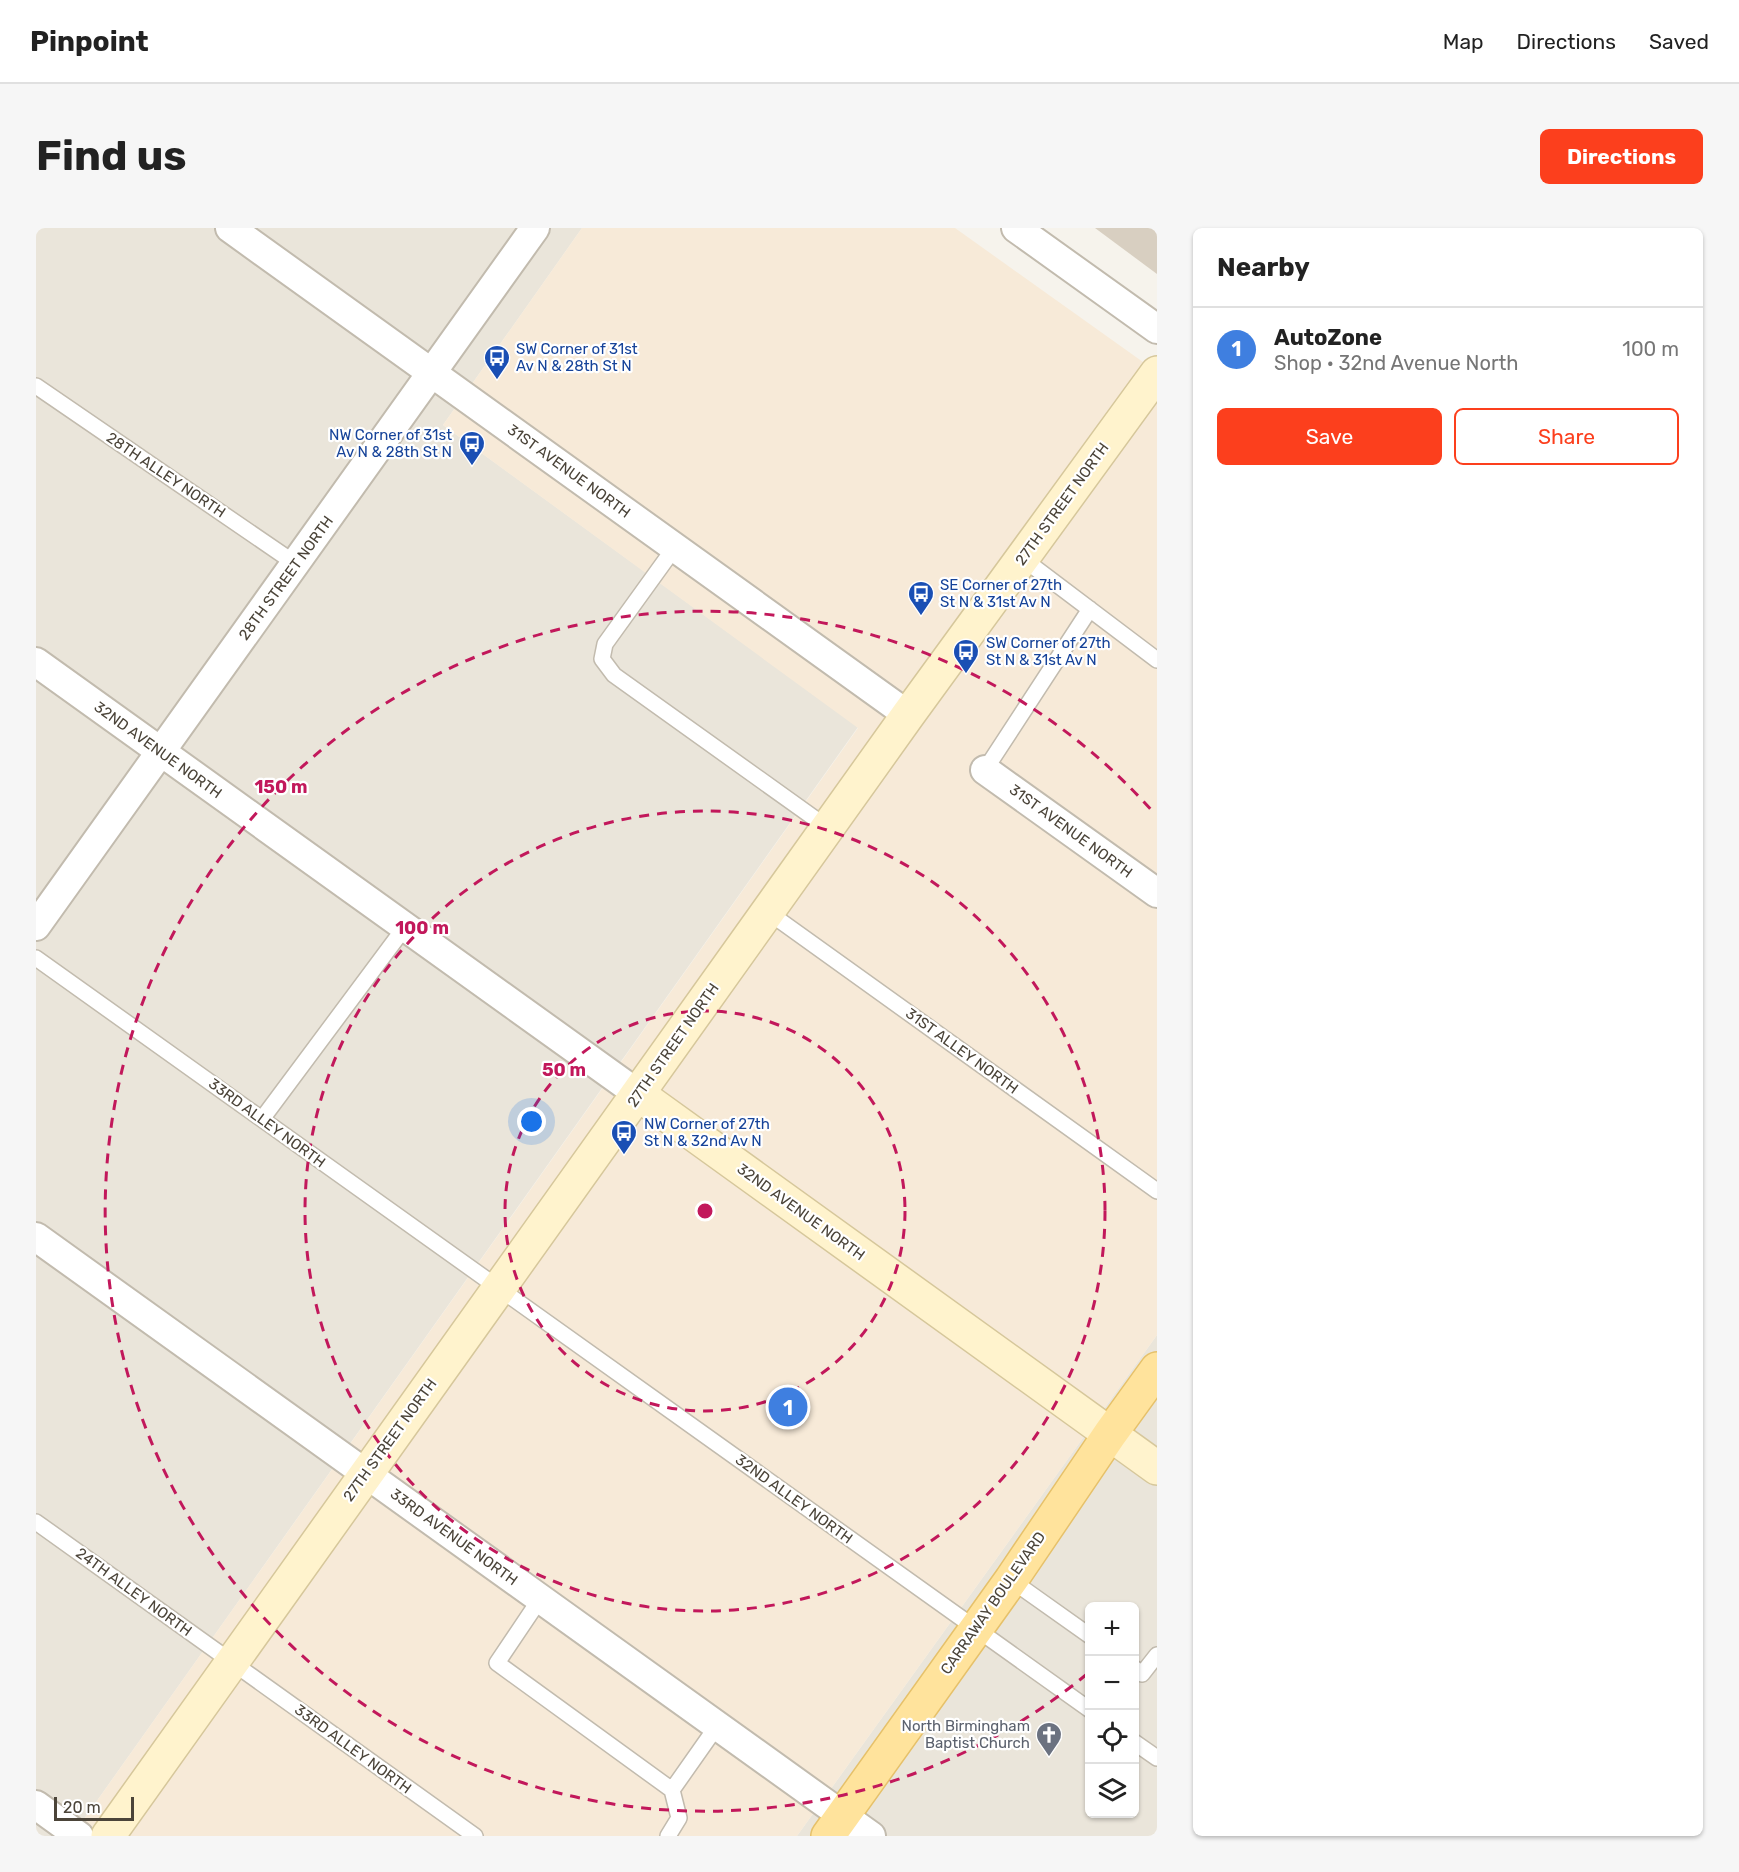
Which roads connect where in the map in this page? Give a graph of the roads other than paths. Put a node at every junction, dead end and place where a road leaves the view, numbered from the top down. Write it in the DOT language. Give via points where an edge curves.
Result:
graph roads {
  1 [pos="230,228"];
  2 [pos="535,228"];
  3 [pos="1016,228"];
  4 [pos="1157,329"];
  5 [pos="432,373"];
  6 [pos="1157,373"];
  7 [pos="36,386"];
  8 [pos="675,547"];
  9 [pos="1022,558"];
  10 [pos="296,564"];
  11 [pos="1090,609"];
  12 [pos="1157,660"];
  13 [pos="36,662"];
  14 [pos="909,715"];
  15 [pos="161,752"];
  16 [pos="985,770"];
  17 [pos="828,828"];
  18 [pos="1157,893"];
  19 [pos="768,912"];
  20 [pos="36,926"];
  21 [pos="405,927"];
  22 [pos="36,958"];
  23 [pos="638,1094"];
  24 [pos="262,1119"];
  25 [pos="1157,1191"];
  26 [pos="36,1238"];
  27 [pos="499,1288"];
  28 [pos="1157,1369"];
  29 [pos="1110,1434"];
  30 [pos="1157,1468"];
  31 [pos="366,1474"];
  32 [pos="36,1522"];
  33 [pos="1011,1580"];
  34 [pos="540,1599"];
  35 [pos="975,1629"];
  36 [pos="1085,1633"];
  37 [pos="1157,1654"];
  38 [pos="232,1662"];
  39 [pos="1139,1672"];
  40 [pos="1085,1707"];
  41 [pos="717,1726"];
  42 [pos="1139,1745"];
  43 [pos="1157,1758"];
  44 [pos="672,1790"];
  45 [pos="36,1805"];
  46 [pos="835,1826"];
  47 [pos="79,1836"];
  48 [pos="108,1836"];
  49 [pos="475,1836"];
  50 [pos="668,1836"];
  51 [pos="871,1836"];
  1 -- 5 [label="street, 31ST AVENUE NORTH"];
  2 -- 5 [label="street, 28TH STREET NORTH"];
  3 -- 4 [label="street"];
  5 -- 8 [label="street, 31ST AVENUE NORTH"];
  5 -- 10 [label="street, 28TH STREET NORTH"];
  6 -- 9 [label="street, 27TH STREET NORTH"];
  7 -- 10 [label="lane, 28TH ALLEY NORTH"];
  8 -- 14 [label="street, 31ST AVENUE NORTH"];
  8 -- 17 [label="lane" via="605,645 602,659 614,675"];
  9 -- 11 [label="lane"];
  9 -- 14 [label="street, 27TH STREET NORTH"];
  10 -- 15 [label="street, 28TH STREET NORTH"];
  11 -- 12 [label="lane"];
  11 -- 16 [label="lane"];
  13 -- 15 [label="street, 32ND AVENUE NORTH"];
  14 -- 17 [label="street, 27TH STREET NORTH"];
  15 -- 20 [label="street, 28TH STREET NORTH"];
  15 -- 21 [label="street, 32ND AVENUE NORTH"];
  16 -- 18 [label="street, 31ST AVENUE NORTH"];
  17 -- 19 [label="street, 27TH STREET NORTH"];
  19 -- 23 [label="street, 27TH STREET NORTH"];
  19 -- 25 [label="lane, 31ST ALLEY NORTH"];
  21 -- 23 [label="street, 32ND AVENUE NORTH"];
  21 -- 24 [label="lane"];
  22 -- 24 [label="lane, 33RD ALLEY NORTH"];
  23 -- 27 [label="street, 27TH STREET NORTH"];
  23 -- 29 [label="street, 32ND AVENUE NORTH"];
  24 -- 27 [label="lane, 33RD ALLEY NORTH"];
  26 -- 31 [label="street, 33RD AVENUE NORTH"];
  27 -- 31 [label="street, 27TH STREET NORTH"];
  27 -- 35 [label="lane, 32ND ALLEY NORTH"];
  28 -- 29 [label="main road, CARRAWAY BOULEVARD"];
  29 -- 30 [label="street, 32ND AVENUE NORTH"];
  29 -- 33 [label="main road, CARRAWAY BOULEVARD"];
  31 -- 34 [label="street, 33RD AVENUE NORTH"];
  31 -- 38 [label="street, 27TH STREET NORTH"];
  32 -- 38 [label="lane, 24TH ALLEY NORTH"];
  33 -- 35 [label="main road, CARRAWAY BOULEVARD"];
  33 -- 36 [label="lane"];
  34 -- 41 [label="street, 33RD AVENUE NORTH"];
  34 -- 44 [label="lane" via="497,1663"];
  35 -- 40 [label="lane, 32ND ALLEY NORTH"];
  35 -- 46 [label="main road, CARRAWAY BOULEVARD"];
  37 -- 39 [label="lane" via="1142,1674"];
  38 -- 48 [label="street, 27TH STREET NORTH"];
  38 -- 49 [label="lane, 33RD ALLEY NORTH"];
  41 -- 44 [label="lane"];
  41 -- 46 [label="street, 33RD AVENUE NORTH"];
  42 -- 43 [label="lane"];
  44 -- 50 [label="lane" via="679,1818"];
  45 -- 47 [label="street"];
  46 -- 51 [label="street, 33RD AVENUE NORTH"];
}
